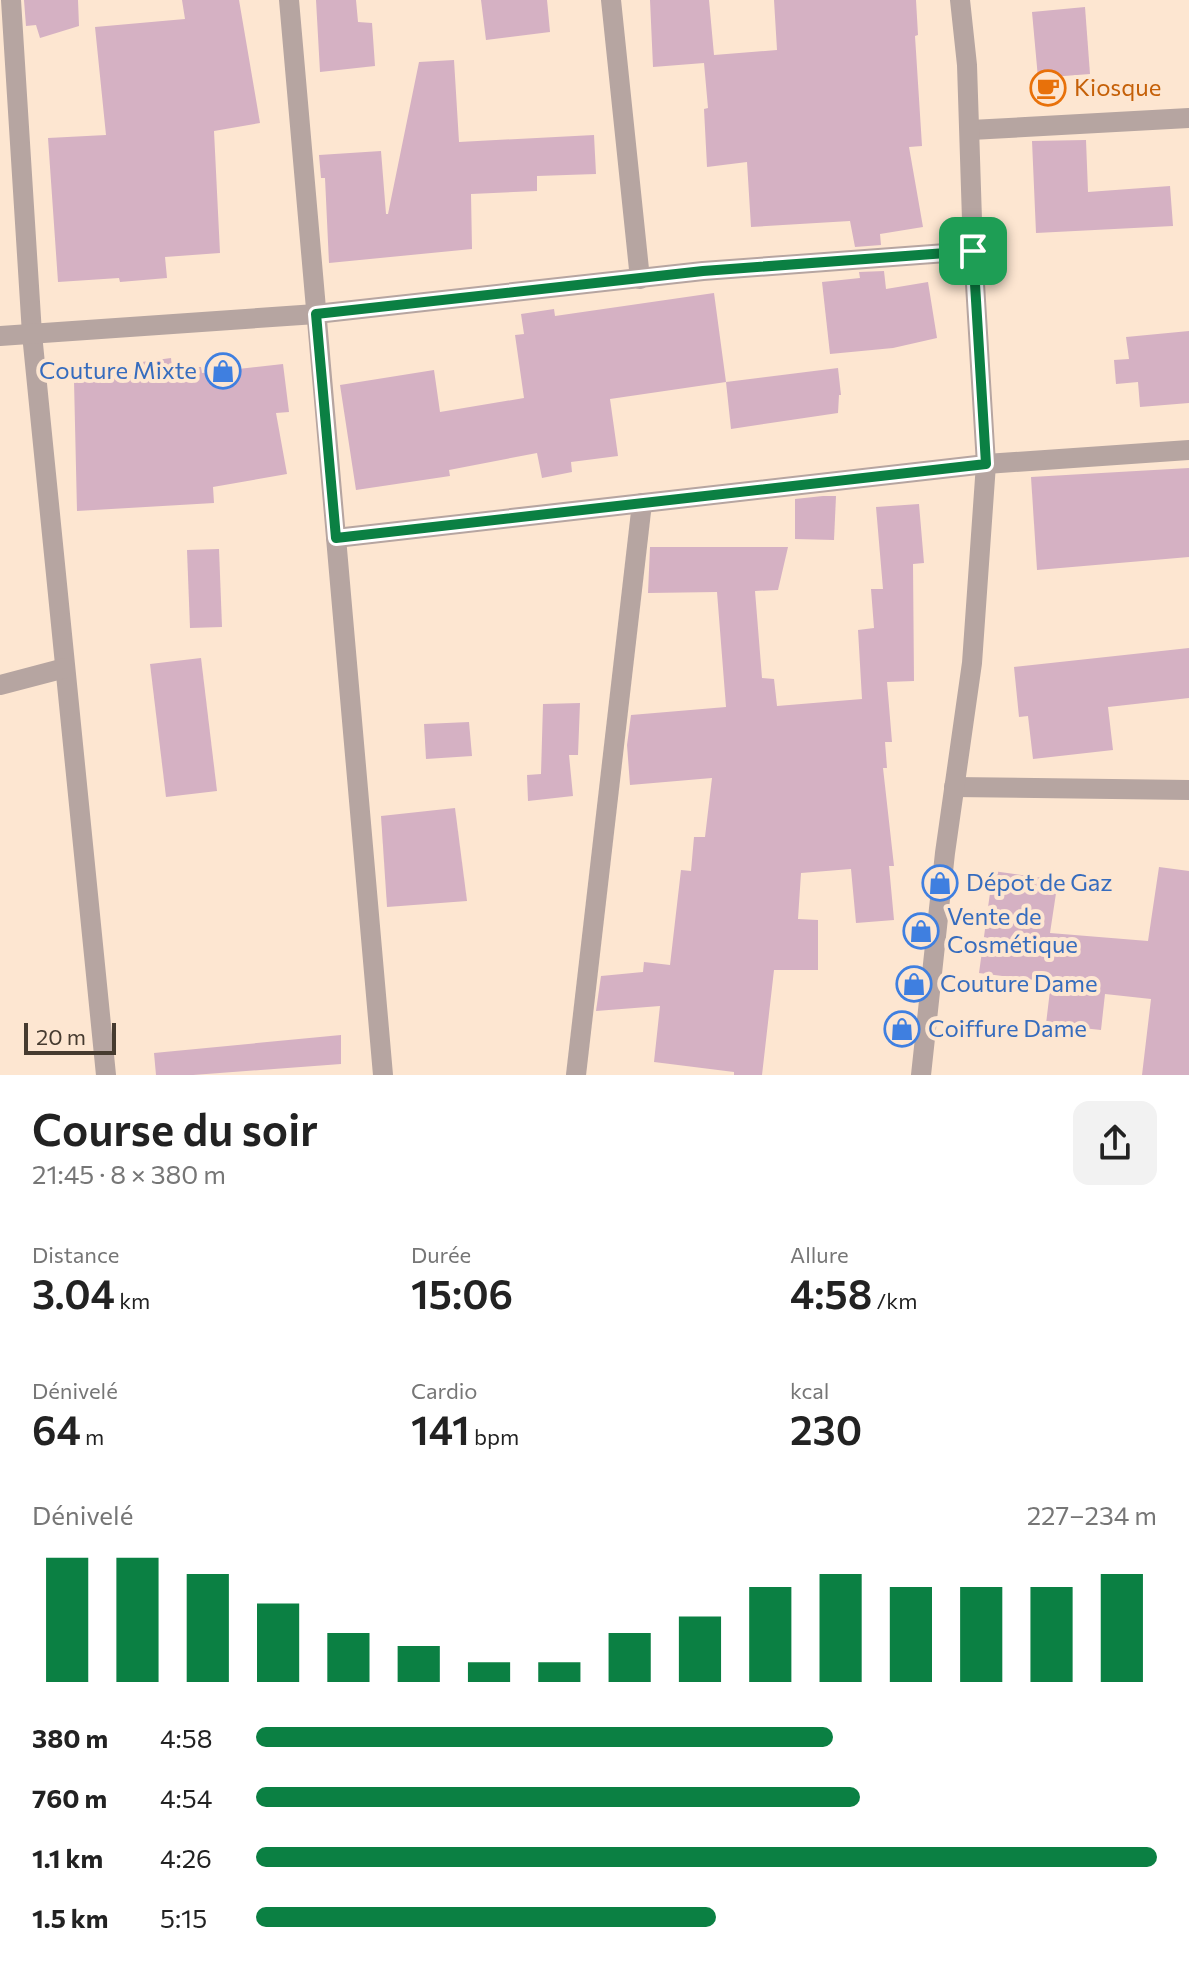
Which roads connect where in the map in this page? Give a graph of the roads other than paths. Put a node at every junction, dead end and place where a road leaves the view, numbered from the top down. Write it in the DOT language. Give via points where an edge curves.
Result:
graph roads {
  1 [pos="11,0"];
  2 [pos="289,0"];
  3 [pos="611,0"];
  4 [pos="960,0"];
  5 [pos="1189,118"];
  6 [pos="971,130"];
  7 [pos="973,251"];
  8 [pos="640,279"];
  9 [pos="316,314"];
  10 [pos="32,334"];
  11 [pos="0,336"];
  12 [pos="1189,450"];
  13 [pos="986,464"];
  14 [pos="642,503"];
  15 [pos="336,538"];
  16 [pos="65,668"];
  17 [pos="0,685"];
  18 [pos="954,787"];
  19 [pos="1189,790"];
  20 [pos="106,1075"];
  21 [pos="383,1075"];
  22 [pos="576,1075"];
  23 [pos="921,1075"];
  1 -- 10 [label="street"];
  2 -- 9 [label="street"];
  3 -- 8 [label="street"];
  4 -- 6 [label="street"];
  5 -- 6 [label="street"];
  6 -- 7 [label="street"];
  7 -- 8 [label="street"];
  7 -- 13 [label="street"];
  8 -- 9 [label="street"];
  9 -- 10 [label="street"];
  9 -- 15 [label="street"];
  10 -- 11 [label="street"];
  10 -- 16 [label="street"];
  12 -- 13 [label="street"];
  13 -- 14 [label="street"];
  13 -- 18 [label="street" via="972,663"];
  14 -- 15 [label="street"];
  14 -- 22 [label="street"];
  15 -- 21 [label="street"];
  16 -- 17 [label="street"];
  16 -- 20 [label="street"];
  18 -- 19 [label="street"];
  18 -- 23 [label="street"];
}
